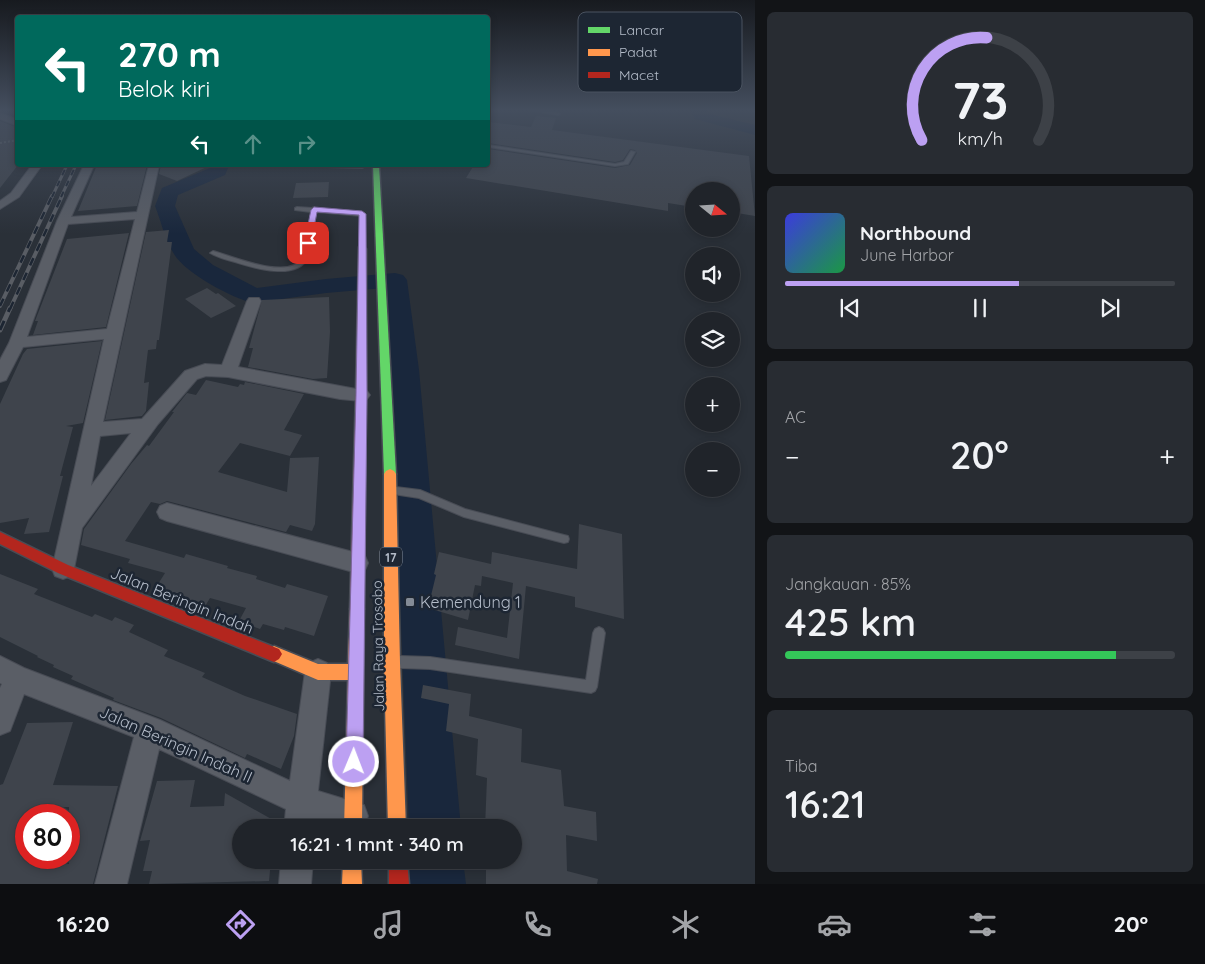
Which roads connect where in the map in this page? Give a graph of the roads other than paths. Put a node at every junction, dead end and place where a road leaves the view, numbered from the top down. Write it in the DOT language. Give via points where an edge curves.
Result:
graph roads {
  1 [pos="523,151"];
  2 [pos="634,152"];
  3 [pos="35,167"];
  4 [pos="88,167"];
  5 [pos="154,167"];
  6 [pos="326,167"];
  7 [pos="376,167"];
  8 [pos="362,169"];
  9 [pos="5,199"];
  10 [pos="0,206"];
  11 [pos="296,209"];
  12 [pos="314,210"];
  13 [pos="362,213"];
  14 [pos="143,215"];
  15 [pos="63,221"];
  16 [pos="362,240"];
  17 [pos="213,253"];
  18 [pos="254,301"];
  19 [pos="114,333"];
  20 [pos="17,343"];
  21 [pos="228,371"];
  22 [pos="0,376"];
  23 [pos="362,395"];
  24 [pos="148,424"];
  25 [pos="93,430"];
  26 [pos="396,491"];
  27 [pos="167,512"];
  28 [pos="73,526"];
  29 [pos="0,538"];
  30 [pos="564,539"];
  31 [pos="357,563"];
  32 [pos="63,569"];
  33 [pos="599,633"];
  34 [pos="409,662"];
  35 [pos="392,663"];
  36 [pos="430,663"];
  37 [pos="318,672"];
  38 [pos="356,672"];
  39 [pos="9,674"];
  40 [pos="0,721"];
  41 [pos="150,730"];
  42 [pos="300,814"];
  43 [pos="333,819"];
  44 [pos="353,819"];
  45 [pos="397,819"];
  46 [pos="296,869"];
  47 [pos="352,869"];
  48 [pos="398,869"];
  49 [pos="111,884"];
  50 [pos="295,884"];
  51 [pos="352,884"];
  52 [pos="399,884"];
  1 -- 2 [label="lane" via="615,165 626,163"];
  3 -- 9 [label="street"];
  4 -- 15 [label="street"];
  5 -- 14 [label="street"];
  6 -- 8 [label="lane"];
  7 -- 26 [label="main road, Jalan Raya Trosobo / 17" via="380,280"];
  9 -- 10 [label="street"];
  11 -- 12 [label="lane"];
  12 -- 13 [label="lane"];
  12 -- 17 [label="lane" via="306,258 296,268 277,270"];
  14 -- 15 [label="street"];
  14 -- 19 [label="street"];
  15 -- 20 [label="street"];
  16 -- 23 [label="main road, Jalan Raya Trosobo"];
  18 -- 21 [label="street"];
  19 -- 20 [label="street"];
  19 -- 25 [label="street"];
  20 -- 22 [label="street"];
  21 -- 23 [label="street"];
  21 -- 24 [label="street" via="206,370 191,375"];
  23 -- 31 [label="main road, Jalan Raya Trosobo"];
  24 -- 25 [label="street"];
  24 -- 28 [label="street"];
  25 -- 28 [label="street"];
  26 -- 30 [label="lane"];
  26 -- 35 [label="main road, Jalan Raya Trosobo / 17"];
  27 -- 31 [label="street"];
  28 -- 32 [label="street"];
  29 -- 32 [label="main road, Jalan Beringin Indah"];
  31 -- 38 [label="main road, Jalan Raya Trosobo"];
  32 -- 37 [label="main road, Jalan Beringin Indah"];
  33 -- 36 [label="lane" via="591,687"];
  34 -- 35 [label="lane"];
  34 -- 36 [label="lane"];
  35 -- 45 [label="main road, Jalan Raya Trosobo / 17"];
  37 -- 38 [label="main road, Jalan Beringin Indah"];
  37 -- 42 [label="street"];
  38 -- 44 [label="main road, Jalan Raya Trosobo"];
  39 -- 40 [label="street"];
  39 -- 41 [label="street, Jalan Beringin Indah II"];
  41 -- 42 [label="street, Jalan Beringin Indah II"];
  41 -- 49 [label="street"];
  42 -- 43 [label="street, Jalan Beringin Indah II"];
  46 -- 50 [label="street"];
  47 -- 51 [label="main road"];
  48 -- 52 [label="main road"];
}
